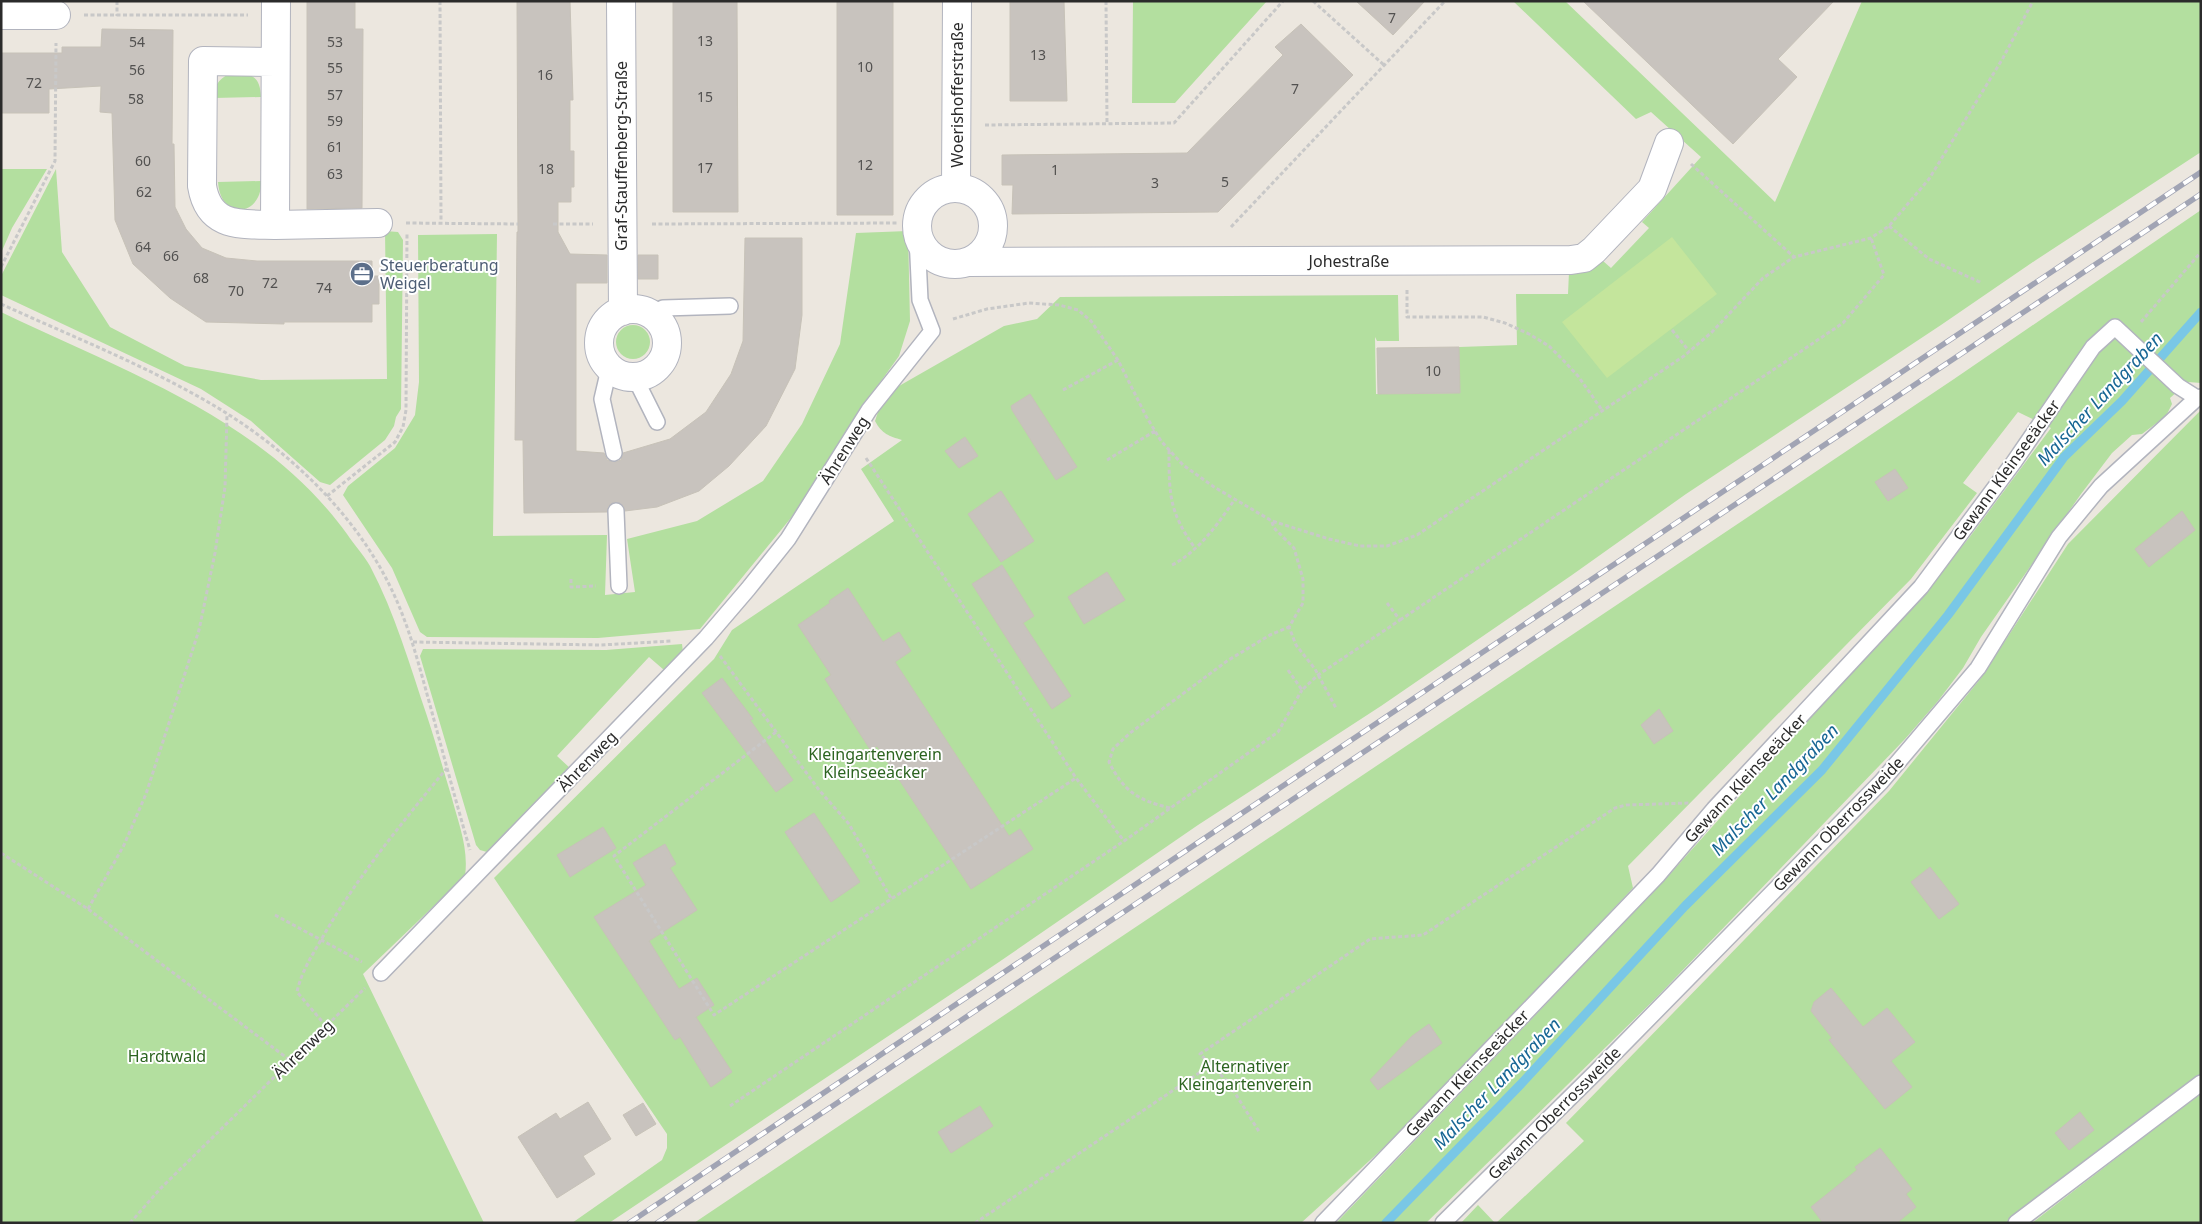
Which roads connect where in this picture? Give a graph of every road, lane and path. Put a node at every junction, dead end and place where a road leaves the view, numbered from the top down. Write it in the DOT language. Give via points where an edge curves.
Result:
graph roads {
  1 [pos="117,1"];
  2 [pos="440,1"];
  3 [pos="621,1"];
  4 [pos="957,1"];
  5 [pos="1106,1"];
  6 [pos="1283,1"];
  7 [pos="1313,1"];
  8 [pos="1445,1"];
  9 [pos="2033,1"];
  10 [pos="276,8"];
  11 [pos="1,15"];
  12 [pos="56,15"];
  13 [pos="117,16"];
  14 [pos="275,62"];
  15 [pos="1385,66"];
  16 [pos="1107,124"];
  17 [pos="957,126"];
  18 [pos="1669,143"];
  19 [pos="956,188"];
  20 [pos="408,222"];
  21 [pos="441,222"];
  22 [pos="378,223"];
  23 [pos="275,224"];
  24 [pos="518,224"];
  25 [pos="553,224"];
  26 [pos="621,224"];
  27 [pos="1889,226"];
  28 [pos="1230,228"];
  29 [pos="917,230"];
  30 [pos="1871,238"];
  31 [pos="2201,252"];
  32 [pos="1794,257"];
  33 [pos="967,262"];
  34 [pos="1,267"];
  35 [pos="1982,283"];
  36 [pos="1,304"];
  37 [pos="730,306"];
  38 [pos="623,311"];
  39 [pos="650,314"];
  40 [pos="1407,317"];
  41 [pos="1672,330"];
  42 [pos="932,331"];
  43 [pos="2132,341"];
  44 [pos="1690,351"];
  45 [pos="1118,360"];
  46 [pos="609,368"];
  47 [pos="636,378"];
  48 [pos="1063,390"];
  49 [pos="2199,398"];
  50 [pos="1602,410"];
  51 [pos="227,414"];
  52 [pos="657,422"];
  53 [pos="1155,431"];
  54 [pos="1170,450"];
  55 [pos="614,453"];
  56 [pos="1106,460"];
  57 [pos="868,461"];
  58 [pos="327,496"];
  59 [pos="1236,499"];
  60 [pos="616,511"];
  61 [pos="1272,521"];
  62 [pos="1195,548"];
  63 [pos="1172,565"];
  64 [pos="572,579"];
  65 [pos="619,586"];
  66 [pos="1387,603"];
  67 [pos="1400,620"];
  68 [pos="1289,627"];
  69 [pos="706,638"];
  70 [pos="413,642"];
  71 [pos="721,658"];
  72 [pos="1288,670"];
  73 [pos="1318,675"];
  74 [pos="1302,690"];
  75 [pos="1336,708"];
  76 [pos="776,732"];
  77 [pos="448,768"];
  78 [pos="1076,778"];
  79 [pos="1689,803"];
  80 [pos="1170,808"];
  81 [pos="1124,841"];
  82 [pos="1,853"];
  83 [pos="478,874"];
  84 [pos="892,900"];
  85 [pos="88,909"];
  86 [pos="275,915"];
  87 [pos="321,940"];
  88 [pos="381,972"];
  89 [pos="326,1026"];
  90 [pos="291,1061"];
  91 [pos="1211,1065"];
  92 [pos="2201,1082"];
  93 [pos="730,1106"];
  94 [pos="1260,1133"];
  95 [pos="130,1223"];
  96 [pos="975,1223"];
  97 [pos="1323,1223"];
  98 [pos="1443,1223"];
  99 [pos="2016,1223"];
  1 -- 13 [label="path"];
  2 -- 21 [label="path"];
  3 -- 26 [label="street, Graf-Stauffenberg-Straße"];
  4 -- 17 [label="street, Woerishofferstraße"];
  5 -- 16 [label="path"];
  6 -- 16 [label="path" via="1174,123"];
  7 -- 15 [label="path"];
  8 -- 15 [label="path"];
  9 -- 27 [label="path" via="2003,58 1929,179"];
  10 -- 13 [label="path"];
  10 -- 14 [label="street"];
  11 -- 12 [label="street"];
  12 -- 13 [label="path"];
  12 -- 34 [label="path" via="55,161"];
  14 -- 23 [label="street"];
  14 -- 23 [label="street" via="203,61 202,182 204,199 221,219 235,224"];
  15 -- 28 [label="path"];
  16 -- 17 [label="path"];
  17 -- 19 [label="street, Woerishofferstraße"];
  18 -- 32 [label="path"];
  18 -- 33 [label="street, Johestraße" via="1652,189 1584,258"];
  19 -- 29 [label="street, Woerishofferstraße" via="939,192 926,201 919,212"];
  19 -- 33 [label="street, Woerishofferstraße" via="974,193 996,218 991,239 980,254"];
  20 -- 21 [label="path"];
  20 -- 22 [label="path"];
  20 -- 58 [label="path" via="406,410 403,427 395,442"];
  21 -- 24 [label="path"];
  22 -- 23 [label="street"];
  25 -- 26 [label="path"];
  26 -- 29 [label="path"];
  26 -- 38 [label="street, Graf-Stauffenberg-Straße"];
  27 -- 30 [label="path"];
  27 -- 35 [label="path" via="1929,259"];
  29 -- 33 [label="street" via="932,256 943,262"];
  29 -- 42 [label="lane" via="920,300"];
  30 -- 32 [label="path"];
  30 -- 67 [label="path" via="1884,275 1843,323"];
  31 -- 43 [label="path"];
  32 -- 44 [label="path" via="1763,278"];
  36 -- 51 [label="path" via="172,383"];
  37 -- 39 [label="lane" via="663,308"];
  38 -- 39 [label="street" via="637,309"];
  38 -- 46 [label="street" via="610,317 599,336 601,357"];
  39 -- 47 [label="street" via="664,330 666,351 655,369"];
  40 -- 50 [label="path" via="1483,317 1529,334 1564,360"];
  41 -- 44 [label="path"];
  42 -- 45 [label="path" via="948,321 987,309 1029,303 1059,305 1078,310 1091,321"];
  42 -- 69 [label="lane, Ährenweg" via="869,410 788,540"];
  43 -- 49 [label="lane" via="2178,386"];
  43 -- 97 [label="lane, Gewann Kleinseeäcker" via="2115,327 2093,347 2014,462 1921,587 1714,809 1658,875"];
  44 -- 50 [label="path"];
  45 -- 48 [label="path"];
  45 -- 53 [label="path"];
  46 -- 47 [label="street" via="621,376"];
  46 -- 55 [label="lane" via="602,399"];
  47 -- 52 [label="lane"];
  49 -- 98 [label="lane, Gewann Oberrossweide" via="2101,486 2064,530 1978,668 1881,782"];
  50 -- 61 [label="path" via="1416,535 1387,546 1360,546 1329,540"];
  51 -- 58 [label="path" via="255,432"];
  51 -- 85 [label="path" via="225,487 199,630 146,794 124,846"];
  53 -- 54 [label="path"];
  53 -- 56 [label="path"];
  54 -- 59 [label="path" via="1183,465"];
  54 -- 62 [label="path" via="1169,481 1174,514"];
  57 -- 78 [label="path"];
  58 -- 70 [label="path" via="375,559"];
  59 -- 61 [label="path"];
  59 -- 62 [label="path"];
  60 -- 65 [label="lane"];
  61 -- 68 [label="path" via="1274,528 1294,548 1303,579 1303,603"];
  62 -- 63 [label="path"];
  64 -- 65 [label="path" via="572,587"];
  66 -- 67 [label="path"];
  67 -- 73 [label="path"];
  68 -- 73 [label="path" via="1296,645"];
  68 -- 80 [label="path" via="1227,661 1113,749 1109,762 1117,779 1132,794"];
  69 -- 70 [label="path" via="601,645"];
  69 -- 83 [label="lane, Ährenweg"];
  70 -- 77 [label="path"];
  71 -- 76 [label="path"];
  72 -- 74 [label="path"];
  73 -- 74 [label="path"];
  73 -- 75 [label="path"];
  74 -- 80 [label="path" via="1278,732"];
  76 -- 84 [label="path" via="849,824"];
  76 -- 84 [label="path" via="614,856 714,1015"];
  77 -- 83 [label="path"];
  77 -- 87 [label="path" via="385,844"];
  78 -- 81 [label="path"];
  78 -- 84 [label="path"];
  79 -- 91 [label="path" via="1615,808 1423,935 1370,939 1200,1054"];
  80 -- 81 [label="path"];
  81 -- 93 [label="path"];
  82 -- 85 [label="path"];
  83 -- 88 [label="lane, Ährenweg"];
  85 -- 90 [label="path"];
  86 -- 87 [label="path"];
  87 -- 88 [label="path"];
  87 -- 89 [label="path" via="300,978 297,992"];
  88 -- 89 [label="path, Ährenweg"];
  89 -- 90 [label="path, Ährenweg"];
  90 -- 95 [label="path, Ährenweg" via="160,1189"];
  91 -- 94 [label="path" via="1228,1082"];
  91 -- 96 [label="path"];
  92 -- 99 [label="lane"];
}
